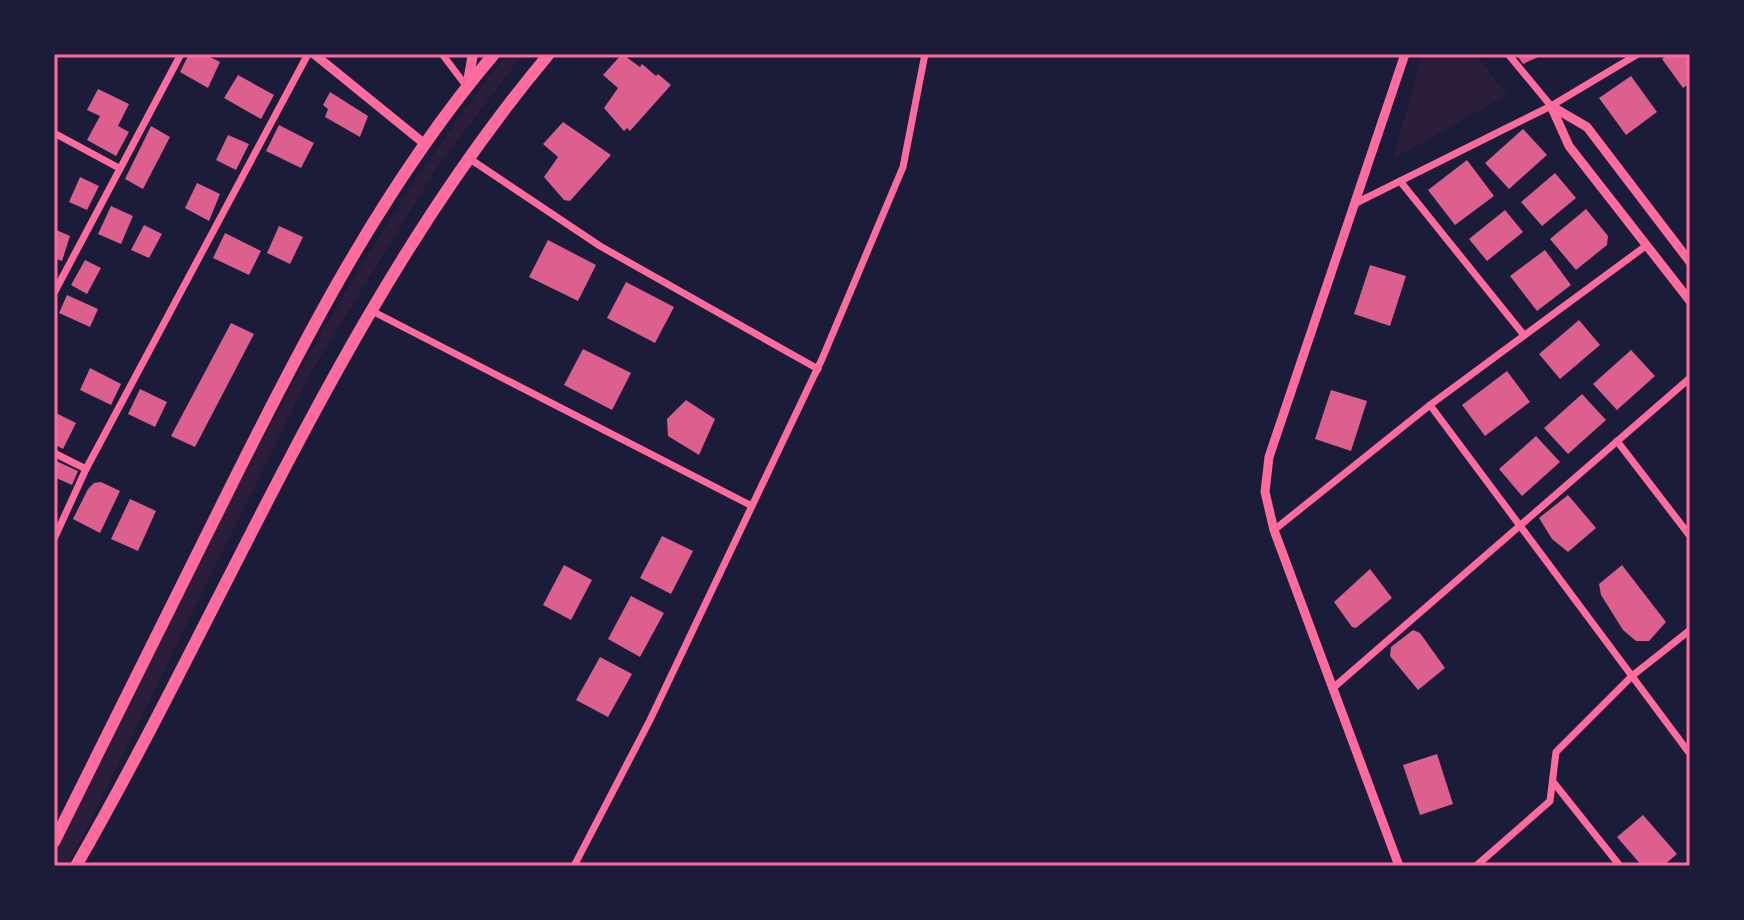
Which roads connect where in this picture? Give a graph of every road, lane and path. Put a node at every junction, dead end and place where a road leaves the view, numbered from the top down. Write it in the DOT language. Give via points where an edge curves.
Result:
graph roads {
  1 [pos="181,54"];
  2 [pos="311,54"];
  3 [pos="442,54"];
  4 [pos="473,54"];
  5 [pos="494,54"];
  6 [pos="549,54"];
  7 [pos="925,54"];
  8 [pos="1405,54"];
  9 [pos="1508,54"];
  10 [pos="1638,54"];
  11 [pos="467,87"];
  12 [pos="1551,106"];
  13 [pos="54,133"];
  14 [pos="426,145"];
  15 [pos="467,157"];
  16 [pos="119,168"];
  17 [pos="1400,181"];
  18 [pos="1356,203"];
  19 [pos="1647,245"];
  20 [pos="1690,262"];
  21 [pos="54,293"];
  22 [pos="1690,301"];
  23 [pos="372,311"];
  24 [pos="1523,334"];
  25 [pos="818,369"];
  26 [pos="1690,378"];
  27 [pos="1430,405"];
  28 [pos="1617,441"];
  29 [pos="54,453"];
  30 [pos="86,469"];
  31 [pos="752,506"];
  32 [pos="1519,526"];
  33 [pos="1274,530"];
  34 [pos="1690,536"];
  35 [pos="54,539"];
  36 [pos="1690,630"];
  37 [pos="1632,676"];
  38 [pos="1333,688"];
  39 [pos="1690,754"];
  40 [pos="1554,783"];
  41 [pos="54,842"];
  42 [pos="76,866"];
  43 [pos="574,866"];
  44 [pos="1399,866"];
  45 [pos="1476,866"];
  46 [pos="1620,866"];
  1 -- 16 [label="street"];
  2 -- 14 [label="street"];
  2 -- 30 [label="street"];
  3 -- 11 [label="street"];
  4 -- 11 [label="main road"];
  5 -- 11 [label="highway"];
  6 -- 15 [label="highway"];
  7 -- 25 [label="street" via="903,167"];
  8 -- 18 [label="street"];
  9 -- 12 [label="street"];
  10 -- 12 [label="street"];
  11 -- 14 [label="highway"];
  12 -- 17 [label="street"];
  12 -- 19 [label="street" via="1569,146"];
  12 -- 20 [label="street" via="1587,127"];
  13 -- 16 [label="street"];
  14 -- 41 [label="highway" via="358,249 285,378"];
  15 -- 23 [label="highway"];
  15 -- 25 [label="street" via="600,246"];
  16 -- 21 [label="street"];
  17 -- 18 [label="street"];
  17 -- 24 [label="street"];
  18 -- 33 [label="street" via="1269,457 1265,492"];
  19 -- 22 [label="street"];
  19 -- 24 [label="street"];
  23 -- 31 [label="street"];
  23 -- 42 [label="highway" via="312,414"];
  24 -- 27 [label="street"];
  25 -- 31 [label="street"];
  26 -- 28 [label="street"];
  27 -- 32 [label="street"];
  27 -- 33 [label="street"];
  28 -- 32 [label="street"];
  28 -- 34 [label="street"];
  29 -- 30 [label="street"];
  30 -- 35 [label="street"];
  31 -- 43 [label="street"];
  32 -- 37 [label="street"];
  32 -- 38 [label="street"];
  33 -- 38 [label="street"];
  36 -- 37 [label="street"];
  37 -- 39 [label="street"];
  37 -- 40 [label="street" via="1556,752"];
  38 -- 44 [label="street"];
  40 -- 45 [label="street" via="1550,801"];
  40 -- 46 [label="street"];
}
